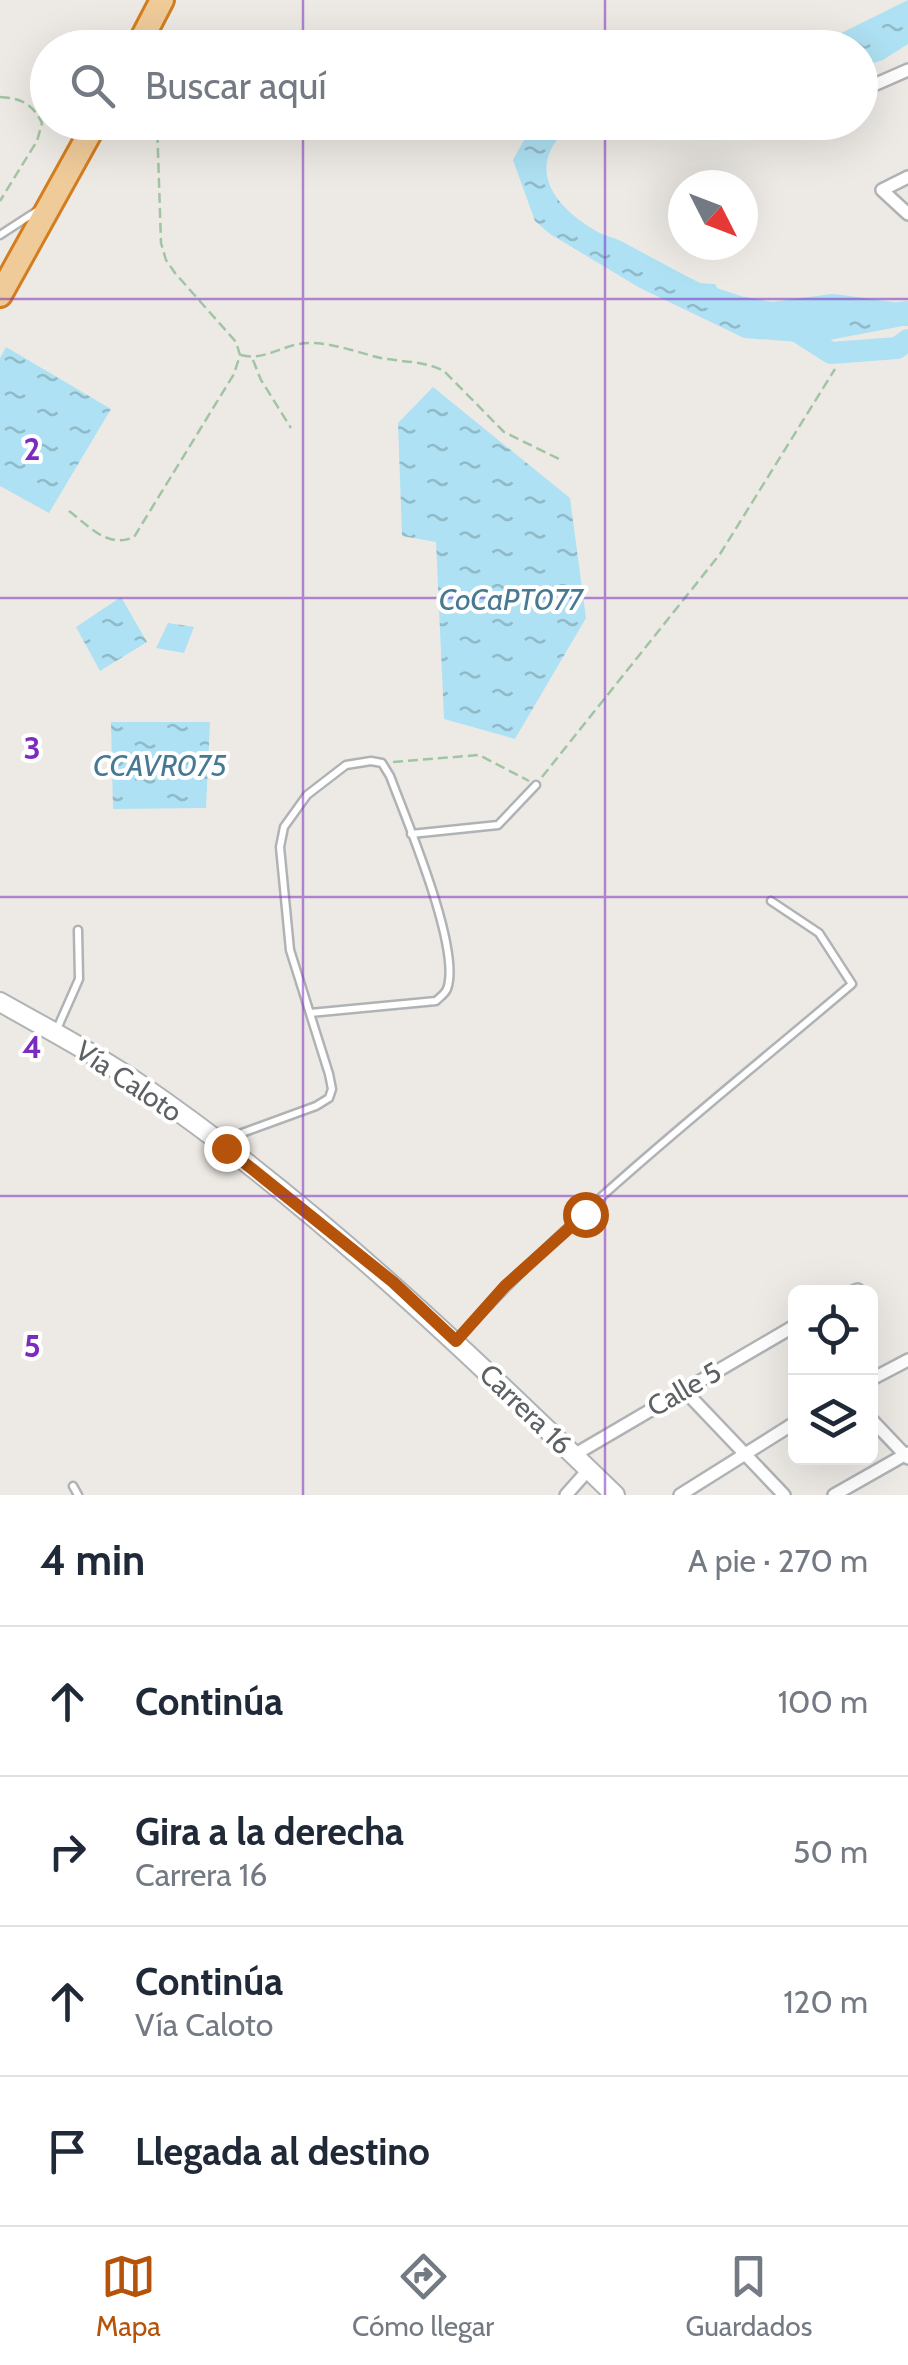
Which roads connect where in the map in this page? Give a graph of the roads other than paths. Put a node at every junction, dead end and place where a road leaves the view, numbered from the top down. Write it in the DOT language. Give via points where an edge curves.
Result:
graph roads {
  1 [pos="162,0"];
  2 [pos="146,30"];
  3 [pos="906,75"];
  4 [pos="878,85"];
  5 [pos="86,140"];
  6 [pos="908,176"];
  7 [pos="50,205"];
  8 [pos="908,214"];
  9 [pos="0,235"];
  10 [pos="0,295"];
  11 [pos="536,784"];
  12 [pos="411,834"];
  13 [pos="771,900"];
  14 [pos="78,930"];
  15 [pos="0,1002"];
  16 [pos="310,1013"];
  17 [pos="55,1033"];
  18 [pos="226,1148"];
  19 [pos="393,1282"];
  20 [pos="788,1331"];
  21 [pos="456,1341"];
  22 [pos="908,1360"];
  23 [pos="878,1376"];
  24 [pos="683,1388"];
  25 [pos="878,1426"];
  26 [pos="788,1427"];
  27 [pos="745,1452"];
  28 [pos="574,1455"];
  29 [pos="907,1455"];
  30 [pos="588,1469"];
  31 [pos="73,1486"];
  32 [pos="78,1495"];
  33 [pos="566,1495"];
  34 [pos="615,1495"];
  35 [pos="680,1495"];
  36 [pos="784,1495"];
  37 [pos="834,1495"];
  1 -- 2 [label="highway"];
  3 -- 4 [label="street"];
  5 -- 7 [label="highway"];
  6 -- 8 [label="street" via="882,190"];
  7 -- 9 [label="lane"];
  7 -- 10 [label="highway"];
  11 -- 12 [label="lane" via="498,824"];
  12 -- 16 [label="lane" via="439,908 446,992 436,1001"];
  12 -- 16 [label="lane" via="390,776 382,763 371,761 346,766 307,795 284,827 290,950"];
  13 -- 21 [label="lane" via="819,933 852,984 665,1142 520,1273"];
  14 -- 17 [label="lane" via="79,979"];
  15 -- 17 [label="street, Vía Caloto"];
  16 -- 18 [label="lane" via="329,1074 329,1098 242,1133"];
  17 -- 18 [label="street, Vía Caloto" via="137,1082"];
  18 -- 19 [label="street, Vía Caloto"];
  19 -- 21 [label="street, Carrera 16"];
  20 -- 24 [label="street, Calle 5"];
  21 -- 28 [label="street, Carrera 16"];
  22 -- 23 [label="street"];
  24 -- 27 [label="street"];
  24 -- 28 [label="street, Calle 5"];
  25 -- 29 [label="street"];
  26 -- 27 [label="street"];
  27 -- 35 [label="street"];
  27 -- 36 [label="street"];
  28 -- 30 [label="street, Carrera 16"];
  29 -- 37 [label="street"];
  30 -- 33 [label="street"];
  30 -- 34 [label="street, Carrera 16"];
  31 -- 32 [label="lane"];
}
